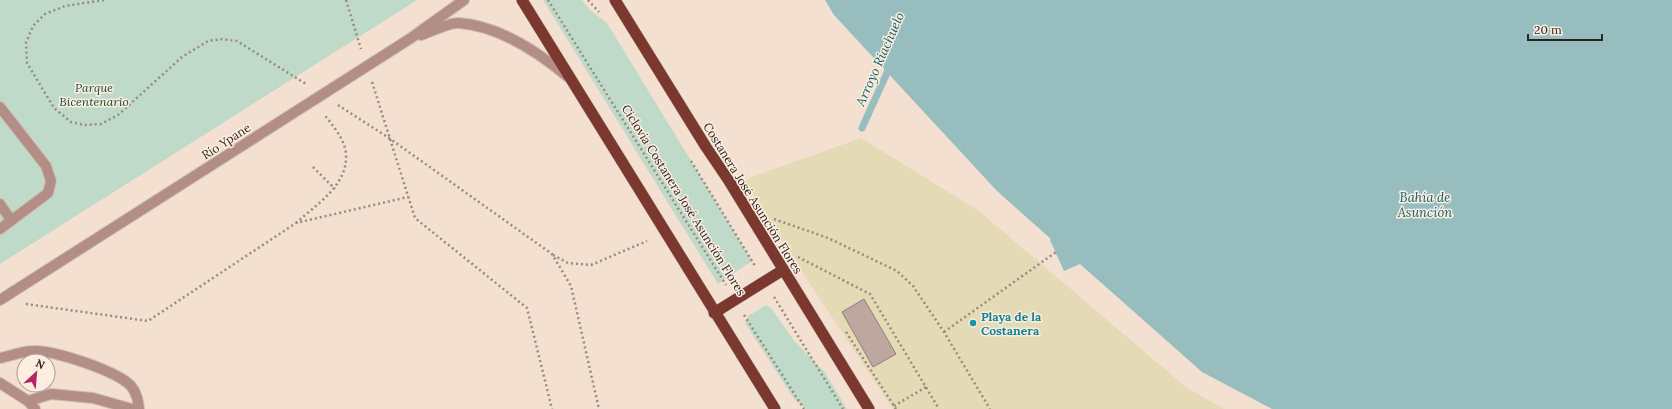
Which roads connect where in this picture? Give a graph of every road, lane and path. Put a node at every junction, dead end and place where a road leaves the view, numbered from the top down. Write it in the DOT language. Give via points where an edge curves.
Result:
graph roads {
  1 [pos="104,0"];
  2 [pos="346,0"];
  3 [pos="464,0"];
  4 [pos="522,0"];
  5 [pos="548,0"];
  6 [pos="588,0"];
  7 [pos="615,0"];
  8 [pos="603,16"];
  9 [pos="412,38"];
  10 [pos="367,66"];
  11 [pos="574,82"];
  12 [pos="318,97"];
  13 [pos="0,107"];
  14 [pos="388,138"];
  15 [pos="687,154"];
  16 [pos="313,167"];
  17 [pos="334,189"];
  18 [pos="408,198"];
  19 [pos="0,204"];
  20 [pos="748,213"];
  21 [pos="11,220"];
  22 [pos="296,223"];
  23 [pos="0,229"];
  24 [pos="647,241"];
  25 [pos="1056,252"];
  26 [pos="552,254"];
  27 [pos="795,256"];
  28 [pos="783,270"];
  29 [pos="765,282"];
  30 [pos="2,299"];
  31 [pos="735,300"];
  32 [pos="714,313"];
  33 [pos="944,332"];
  34 [pos="0,358"];
  35 [pos="0,383"];
  36 [pos="926,387"];
  37 [pos="28,401"];
  38 [pos="894,406"];
  39 [pos="35,409"];
  40 [pos="132,409"];
  41 [pos="139,409"];
  42 [pos="552,409"];
  43 [pos="599,409"];
  44 [pos="776,409"];
  45 [pos="804,409"];
  46 [pos="843,409"];
  47 [pos="869,409"];
  48 [pos="939,409"];
  49 [pos="990,409"];
  1 -- 12 [label="path" via="65,6 45,14 33,26 26,44 28,63 54,108 71,122 84,125 101,124 118,115 182,56 208,41 222,39 237,42"];
  2 -- 10 [label="path"];
  3 -- 9 [label="street, Río Ypane"];
  4 -- 11 [label="highway"];
  5 -- 31 [label="path, Ciclovia Costanera José Asunción Flores"];
  6 -- 8 [label="path"];
  7 -- 20 [label="highway, Costanera José Asunción Flores"];
  9 -- 10 [label="street, Río Ypane"];
  9 -- 11 [label="street" via="458,23 489,30 525,46"];
  10 -- 12 [label="street, Río Ypane"];
  10 -- 14 [label="path"];
  11 -- 32 [label="highway"];
  12 -- 14 [label="path"];
  12 -- 17 [label="path" via="346,153 343,173"];
  12 -- 30 [label="street, Río Ypane"];
  13 -- 21 [label="street" via="46,166 51,181 48,193"];
  14 -- 18 [label="path"];
  14 -- 26 [label="path"];
  15 -- 29 [label="path"];
  16 -- 17 [label="path"];
  17 -- 22 [label="path"];
  18 -- 22 [label="path"];
  18 -- 42 [label="path" via="415,218 527,308"];
  19 -- 21 [label="street"];
  20 -- 28 [label="highway, Costanera José Asunción Flores"];
  20 -- 33 [label="path" via="771,218 828,238 897,271 913,286"];
  21 -- 23 [label="street"];
  22 -- 30 [label="path" via="148,321 30,306"];
  24 -- 26 [label="path" via="591,265 568,263"];
  25 -- 33 [label="path"];
  26 -- 43 [label="path" via="571,286"];
  27 -- 36 [label="path" via="870,294"];
  28 -- 29 [label="highway"];
  28 -- 47 [label="highway, Costanera José Asunción Flores"];
  29 -- 31 [label="highway"];
  29 -- 46 [label="path"];
  31 -- 32 [label="highway"];
  31 -- 45 [label="path, Ciclovia Costanera José Asunción Flores"];
  32 -- 44 [label="highway"];
  33 -- 49 [label="path"];
  34 -- 41 [label="street" via="34,351 68,357 119,376 132,386 138,398"];
  35 -- 37 [label="street"];
  36 -- 38 [label="path"];
  36 -- 48 [label="path"];
  37 -- 39 [label="street"];
  37 -- 40 [label="street" via="51,394 93,398"];
}
